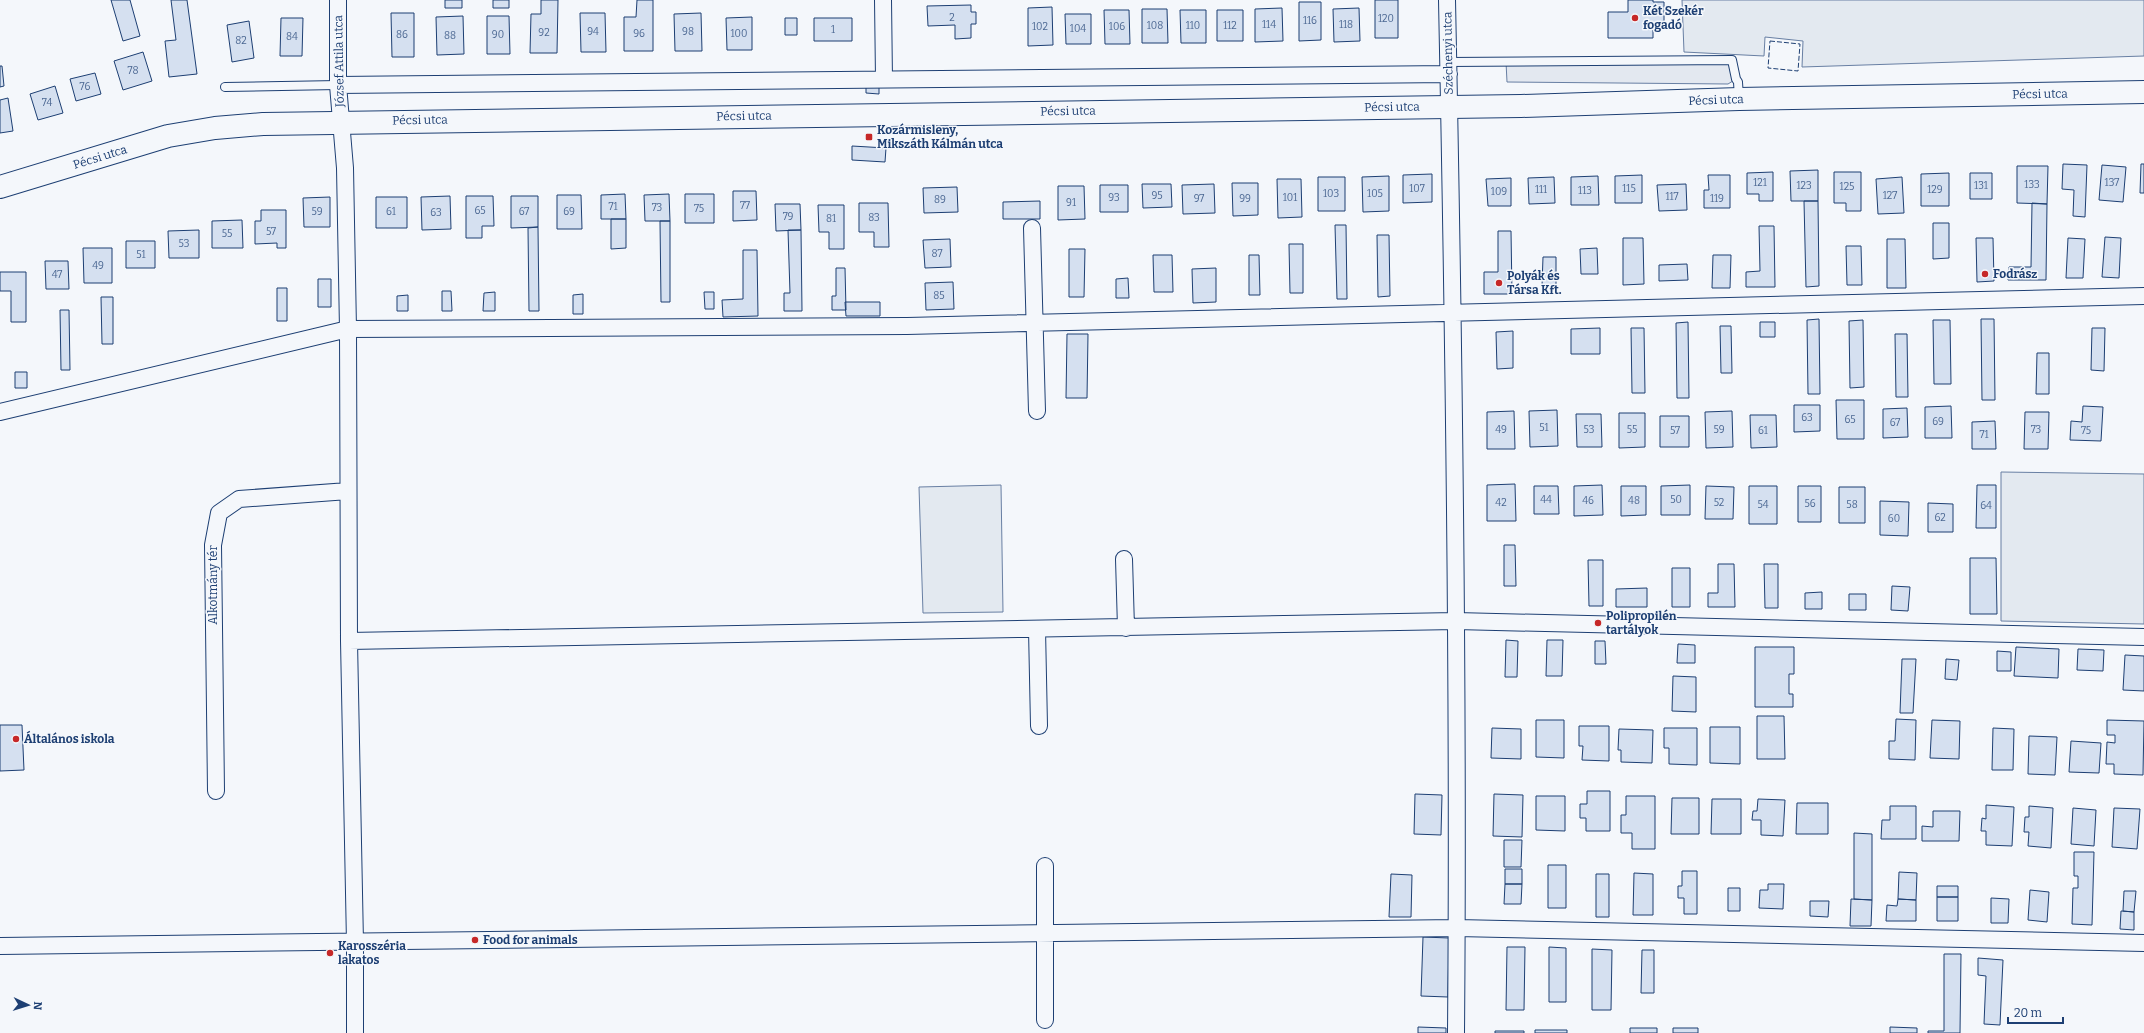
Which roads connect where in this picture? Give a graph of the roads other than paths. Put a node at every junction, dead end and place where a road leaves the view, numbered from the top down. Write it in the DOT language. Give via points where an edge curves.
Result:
graph roads {
  1 [pos="338,0"];
  2 [pos="883,0"];
  3 [pos="1447,0"];
  4 [pos="1448,68"];
  5 [pos="884,79"];
  6 [pos="338,85"];
  7 [pos="225,87"];
  8 [pos="2144,92"];
  9 [pos="1739,99"];
  10 [pos="1449,106"];
  11 [pos="341,122"];
  12 [pos="0,187"];
  13 [pos="1032,228"];
  14 [pos="2144,296"];
  15 [pos="1453,313"];
  16 [pos="1035,322"];
  17 [pos="348,329"];
  18 [pos="1037,411"];
  19 [pos="0,412"];
  20 [pos="348,491"];
  21 [pos="1124,559"];
  22 [pos="1456,621"];
  23 [pos="1126,628"];
  24 [pos="1037,629"];
  25 [pos="2144,637"];
  26 [pos="349,641"];
  27 [pos="1039,726"];
  28 [pos="216,791"];
  29 [pos="1045,866"];
  30 [pos="1457,928"];
  31 [pos="1046,934"];
  32 [pos="355,943"];
  33 [pos="2144,943"];
  34 [pos="0,946"];
  35 [pos="1045,1020"];
  36 [pos="355,1033"];
  37 [pos="1456,1033"];
  1 -- 6 [label="street, József Attila utca"];
  2 -- 5 [label="street"];
  3 -- 4 [label="street, Széchenyi utca"];
  4 -- 5 [label="street"];
  4 -- 9 [label="lane" via="1486,62 1732,60 1738,82"];
  4 -- 10 [label="street, Széchenyi utca"];
  5 -- 6 [label="street"];
  6 -- 7 [label="lane"];
  6 -- 11 [label="street, József Attila utca"];
  8 -- 9 [label="main road, Pécsi utca"];
  9 -- 10 [label="main road, Pécsi utca"];
  10 -- 11 [label="main road, Pécsi utca"];
  10 -- 15 [label="street, Széchenyi utca"];
  11 -- 12 [label="main road, Pécsi utca" via="263,124 215,128 168,136"];
  11 -- 17 [label="street, József Attila utca" via="345,168"];
  13 -- 16 [label="street"];
  14 -- 15 [label="street"];
  15 -- 16 [label="street"];
  15 -- 22 [label="street, Széchenyi utca"];
  16 -- 17 [label="street" via="899,326"];
  16 -- 18 [label="street"];
  17 -- 19 [label="street"];
  17 -- 20 [label="street, József Attila utca"];
  20 -- 26 [label="street, József Attila utca"];
  20 -- 28 [label="street, Alkotmány tér" via="239,499 219,513 213,544"];
  21 -- 23 [label="street"];
  22 -- 23 [label="street"];
  22 -- 25 [label="street"];
  22 -- 30 [label="street, Széchenyi utca"];
  23 -- 24 [label="street"];
  24 -- 26 [label="street"];
  24 -- 27 [label="street"];
  26 -- 32 [label="street, József Attila utca"];
  29 -- 31 [label="street"];
  30 -- 31 [label="street"];
  30 -- 33 [label="street"];
  30 -- 37 [label="street, Széchenyi utca"];
  31 -- 32 [label="street"];
  31 -- 35 [label="street"];
  32 -- 34 [label="street"];
  32 -- 36 [label="street, József Attila utca"];
}
